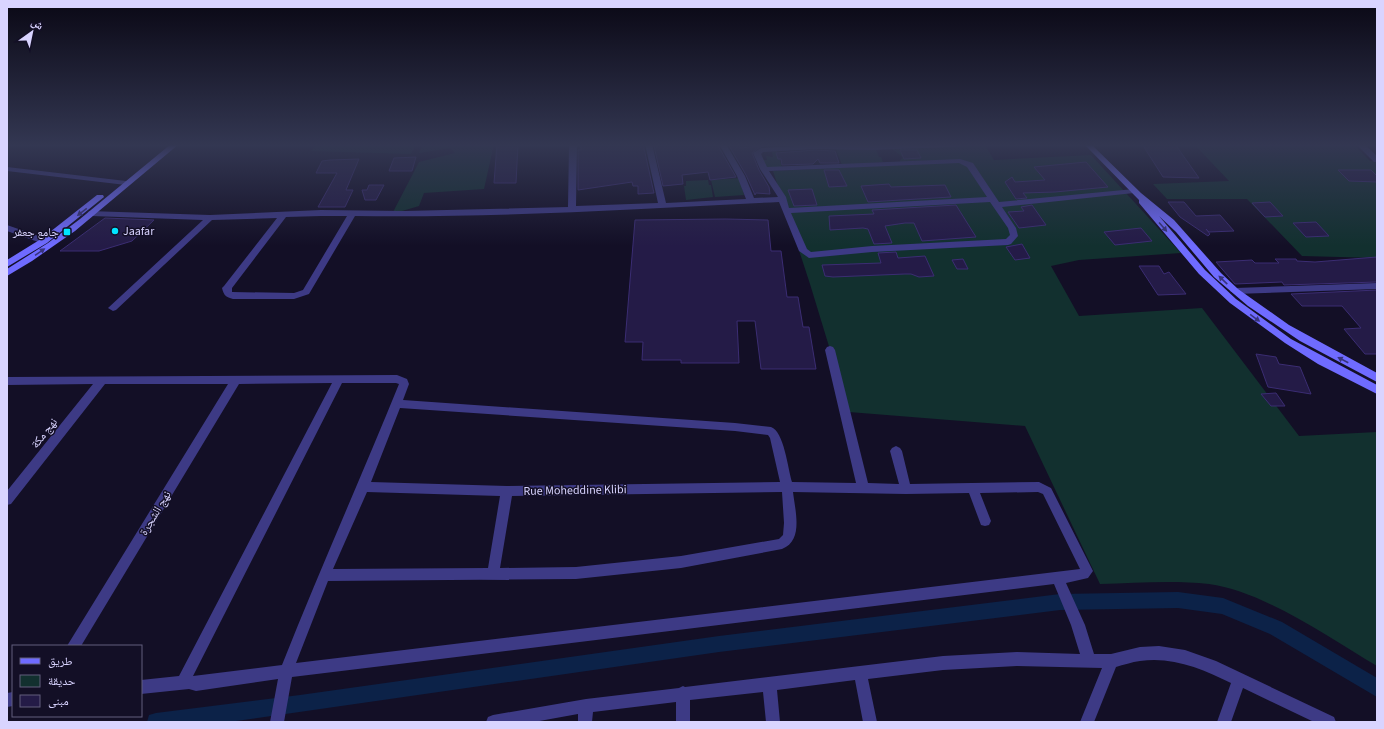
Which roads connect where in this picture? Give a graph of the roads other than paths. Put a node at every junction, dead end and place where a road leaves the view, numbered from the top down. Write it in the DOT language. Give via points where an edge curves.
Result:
graph roads {
  1 [pos="84,178"];
  2 [pos="123,178"];
  3 [pos="131,178"];
  4 [pos="572,178"];
  5 [pos="657,178"];
  6 [pos="742,178"];
  7 [pos="769,178"];
  8 [pos="978,178"];
  9 [pos="1121,178"];
  10 [pos="118,182"];
  11 [pos="126,182"];
  12 [pos="1137,194"];
  13 [pos="782,199"];
  14 [pos="750,201"];
  15 [pos="994,202"];
  16 [pos="663,206"];
  17 [pos="572,209"];
  18 [pos="786,211"];
  19 [pos="92,213"];
  20 [pos="353,213"];
  21 [pos="284,214"];
  22 [pos="210,218"];
  23 [pos="7,228"];
  24 [pos="44,241"];
  25 [pos="7,264"];
  26 [pos="7,273"];
  27 [pos="1377,286"];
  28 [pos="1235,291"];
  29 [pos="113,308"];
  30 [pos="830,350"];
  31 [pos="1377,378"];
  32 [pos="339,379"];
  33 [pos="236,380"];
  34 [pos="7,381"];
  35 [pos="102,381"];
  36 [pos="1377,390"];
  37 [pos="397,404"];
  38 [pos="896,451"];
  39 [pos="363,487"];
  40 [pos="787,487"];
  41 [pos="863,488"];
  42 [pos="973,488"];
  43 [pos="906,489"];
  44 [pos="507,491"];
  45 [pos="7,500"];
  46 [pos="985,521"];
  47 [pos="493,573"];
  48 [pos="324,575"];
  49 [pos="1060,583"];
  50 [pos="75,645"];
  51 [pos="1089,660"];
  52 [pos="1111,661"];
  53 [pos="286,671"];
  54 [pos="860,672"];
  55 [pos="1239,680"];
  56 [pos="189,682"];
  57 [pos="769,683"];
  58 [pos="142,687"];
  59 [pos="683,693"];
  60 [pos="586,706"];
  61 [pos="277,722"];
  62 [pos="493,722"];
  63 [pos="585,722"];
  64 [pos="683,722"];
  65 [pos="774,722"];
  66 [pos="870,722"];
  67 [pos="1087,722"];
  68 [pos="1224,722"];
  69 [pos="1330,722"];
  1 -- 10 [label="street"];
  2 -- 10 [label="street"];
  3 -- 11 [label="street"];
  4 -- 17 [label="street"];
  5 -- 16 [label="street"];
  6 -- 14 [label="street"];
  7 -- 13 [label="street"];
  8 -- 15 [label="street"];
  9 -- 12 [label="street"];
  10 -- 11 [label="street"];
  10 -- 24 [label="street, one-way"];
  11 -- 19 [label="street"];
  12 -- 15 [label="street"];
  28 -- 12 [label="street, one-way" via="1210,267 1173,224"];
  12 -- 36 [label="street, one-way" via="1202,272 1233,301 1288,341"];
  13 -- 14 [label="street"];
  13 -- 18 [label="street"];
  14 -- 16 [label="street"];
  15 -- 18 [label="street"];
  15 -- 18 [label="street" via="1012,228 1014,236 1008,242 872,248 816,255 803,251"];
  16 -- 17 [label="street"];
  17 -- 20 [label="street"];
  19 -- 22 [label="street"];
  26 -- 19 [label="street, one-way" via="52,244"];
  20 -- 21 [label="street"];
  20 -- 21 [label="street" via="306,292 294,296 228,294 227,288"];
  21 -- 22 [label="street"];
  22 -- 29 [label="street"];
  23 -- 24 [label="street"];
  24 -- 25 [label="street"];
  27 -- 28 [label="street"];
  31 -- 28 [label="street, one-way" via="1263,313"];
  30 -- 41 [label="street"];
  32 -- 33 [label="street"];
  32 -- 37 [label="street" via="400,380 404,384"];
  32 -- 56 [label="street" via="186,676"];
  33 -- 35 [label="street"];
  33 -- 50 [label="street, نهج الشجرة"];
  34 -- 35 [label="street"];
  35 -- 45 [label="street, نهج مكة"];
  37 -- 39 [label="street"];
  37 -- 40 [label="street" via="771,431 775,436"];
  38 -- 43 [label="street"];
  39 -- 44 [label="street, Rue Moheddine Klibi"];
  39 -- 48 [label="street"];
  40 -- 41 [label="street, Rue Moheddine Klibi"];
  40 -- 44 [label="street, Rue Moheddine Klibi"];
  40 -- 47 [label="street" via="789,537 782,544 681,562 607,571"];
  41 -- 43 [label="street, Rue Moheddine Klibi"];
  42 -- 43 [label="street, Rue Moheddine Klibi"];
  42 -- 46 [label="street"];
  42 -- 49 [label="street, Rue Moheddine Klibi" via="1045,489 1087,569 1084,574"];
  44 -- 47 [label="street"];
  47 -- 48 [label="street"];
  48 -- 53 [label="street"];
  49 -- 51 [label="street" via="1078,625"];
  49 -- 53 [label="street" via="609,631"];
  51 -- 52 [label="street"];
  51 -- 54 [label="street" via="975,660"];
  52 -- 55 [label="street" via="1140,654 1178,656 1210,666"];
  52 -- 67 [label="street"];
  53 -- 56 [label="street" via="196,684"];
  53 -- 61 [label="street"];
  54 -- 57 [label="street"];
  54 -- 66 [label="street"];
  55 -- 68 [label="street"];
  55 -- 69 [label="street"];
  56 -- 58 [label="street"];
  57 -- 59 [label="street"];
  57 -- 65 [label="street"];
  59 -- 60 [label="street"];
  59 -- 64 [label="street"];
  60 -- 62 [label="street"];
  60 -- 63 [label="street"];
}
